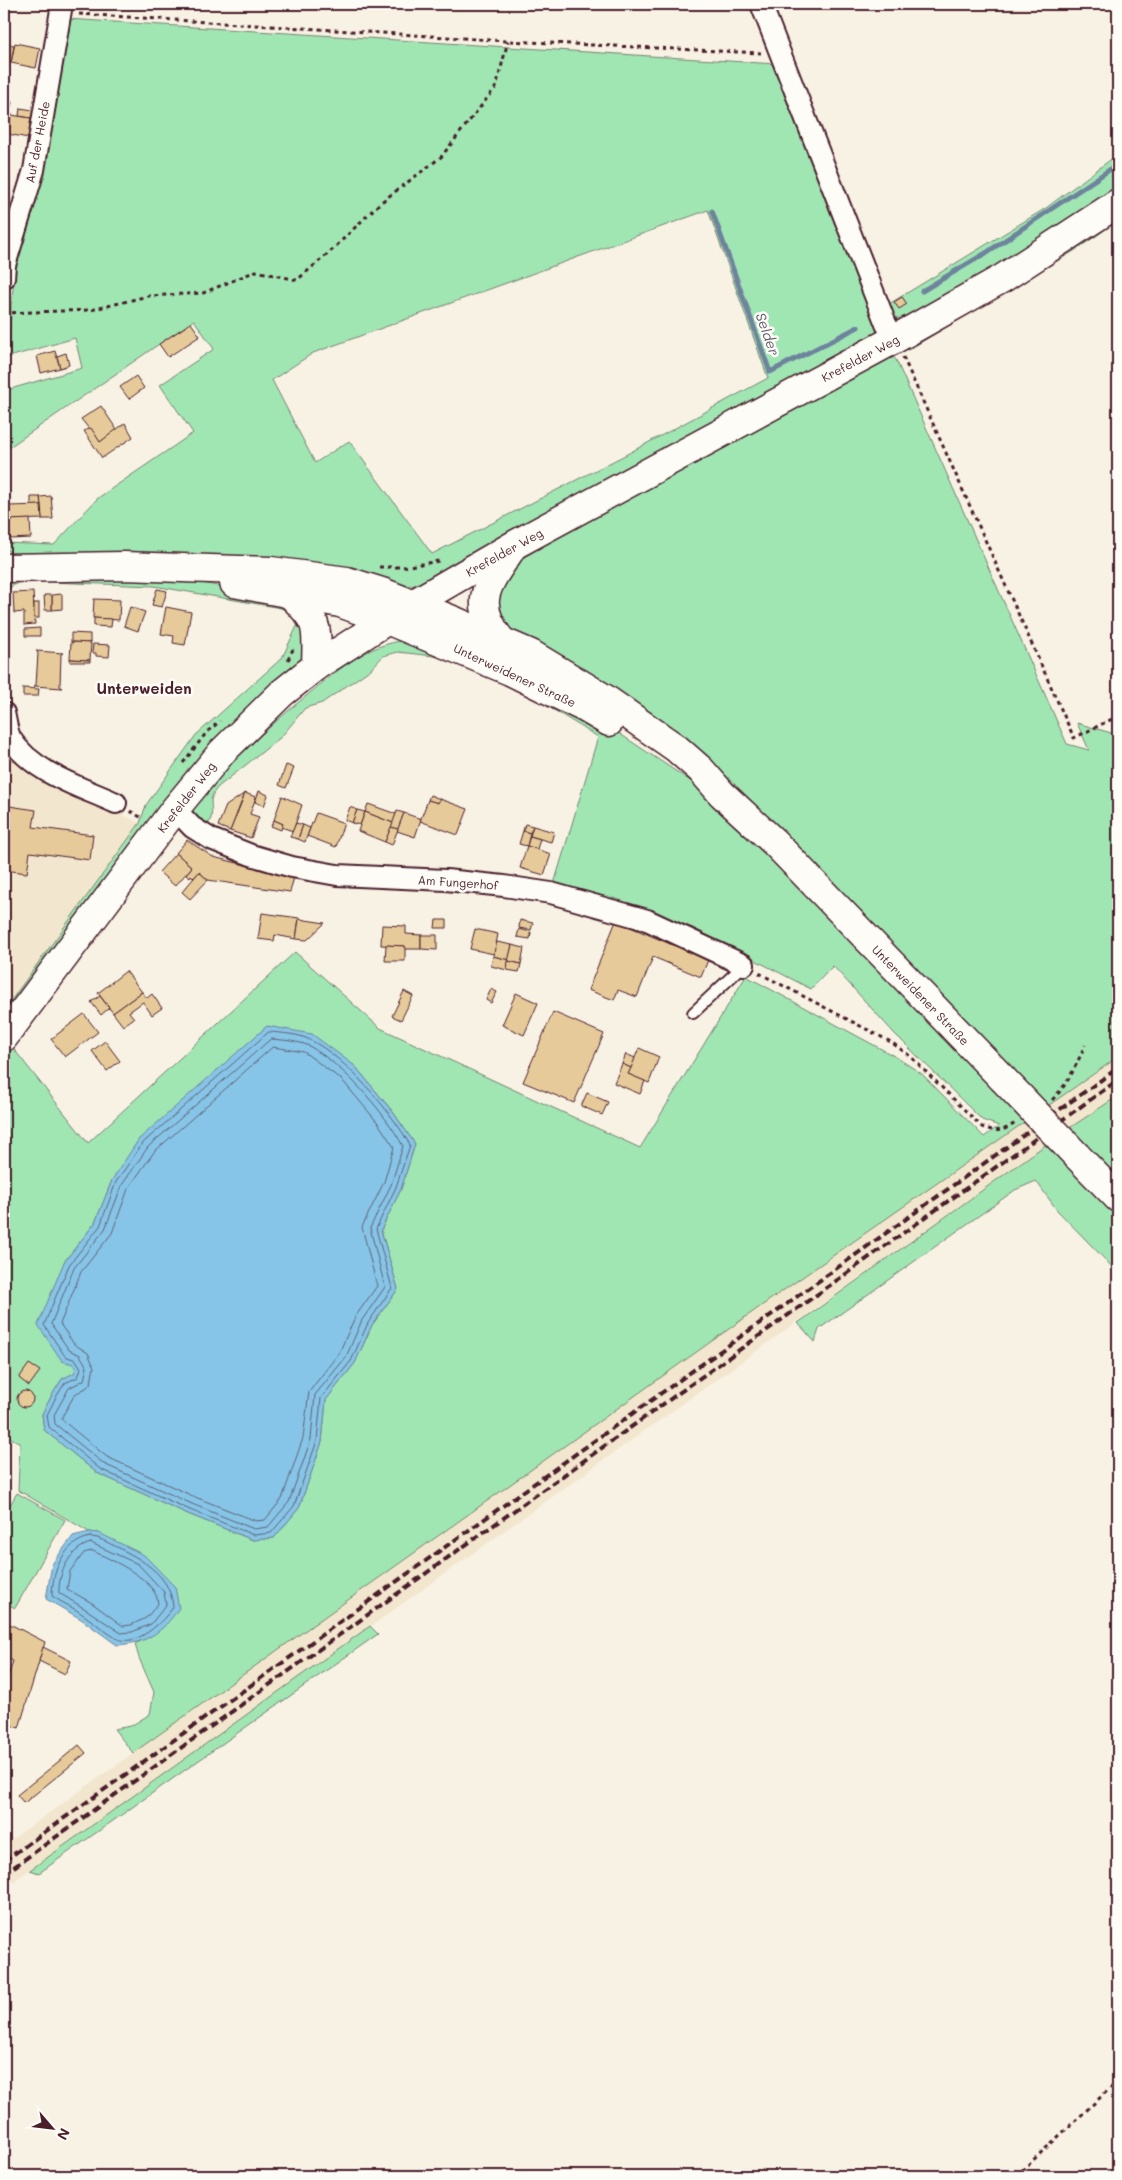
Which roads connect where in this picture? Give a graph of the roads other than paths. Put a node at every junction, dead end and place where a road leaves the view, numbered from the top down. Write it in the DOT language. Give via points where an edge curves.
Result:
graph roads {
  1 [pos="761,4"];
  2 [pos="61,8"];
  3 [pos="1118,204"];
  4 [pos="4,278"];
  5 [pos="895,339"];
  6 [pos="514,546"];
  7 [pos="124,566"];
  8 [pos="4,568"];
  9 [pos="290,594"];
  10 [pos="412,605"];
  11 [pos="387,620"];
  12 [pos="500,640"];
  13 [pos="316,666"];
  14 [pos="4,713"];
  15 [pos="722,794"];
  16 [pos="116,803"];
  17 [pos="175,809"];
  18 [pos="744,965"];
  19 [pos="693,1013"];
  20 [pos="4,1037"];
  21 [pos="1118,1198"];
  1 -- 5 [label="street" via="886,324"];
  2 -- 4 [label="street, Auf der Heide" via="34,170 5,265"];
  3 -- 5 [label="street, Krefelder Weg" via="1003,278"];
  5 -- 6 [label="street, Krefelder Weg"];
  6 -- 10 [label="street, Krefelder Weg"];
  6 -- 12 [label="street, Unterweidener Straße" via="489,581 485,593 486,616"];
  7 -- 8 [label="street, Unterweidener Straße"];
  7 -- 9 [label="street, Unterweidener Straße"];
  7 -- 10 [label="street, Unterweidener Straße" via="271,571 347,581"];
  9 -- 11 [label="street, Unterweidener Straße" via="340,603"];
  9 -- 13 [label="street" via="307,610 317,628"];
  10 -- 11 [label="street, Krefelder Weg"];
  10 -- 12 [label="street, Unterweidener Straße"];
  11 -- 13 [label="street, Krefelder Weg"];
  11 -- 15 [label="street, Unterweidener Straße" via="510,671 585,708"];
  12 -- 15 [label="street, Unterweidener Straße" via="568,675 624,711 676,748"];
  13 -- 17 [label="street, Krefelder Weg" via="282,693 222,752"];
  14 -- 16 [label="street" via="10,738 26,756 49,772"];
  15 -- 21 [label="street, Unterweidener Straße, bridge" via="774,842"];
  17 -- 18 [label="street, Am Fungerhof" via="192,827 210,839 252,856 292,867 551,893 646,920"];
  17 -- 20 [label="street, Krefelder Weg"];
  18 -- 19 [label="lane"];
}
